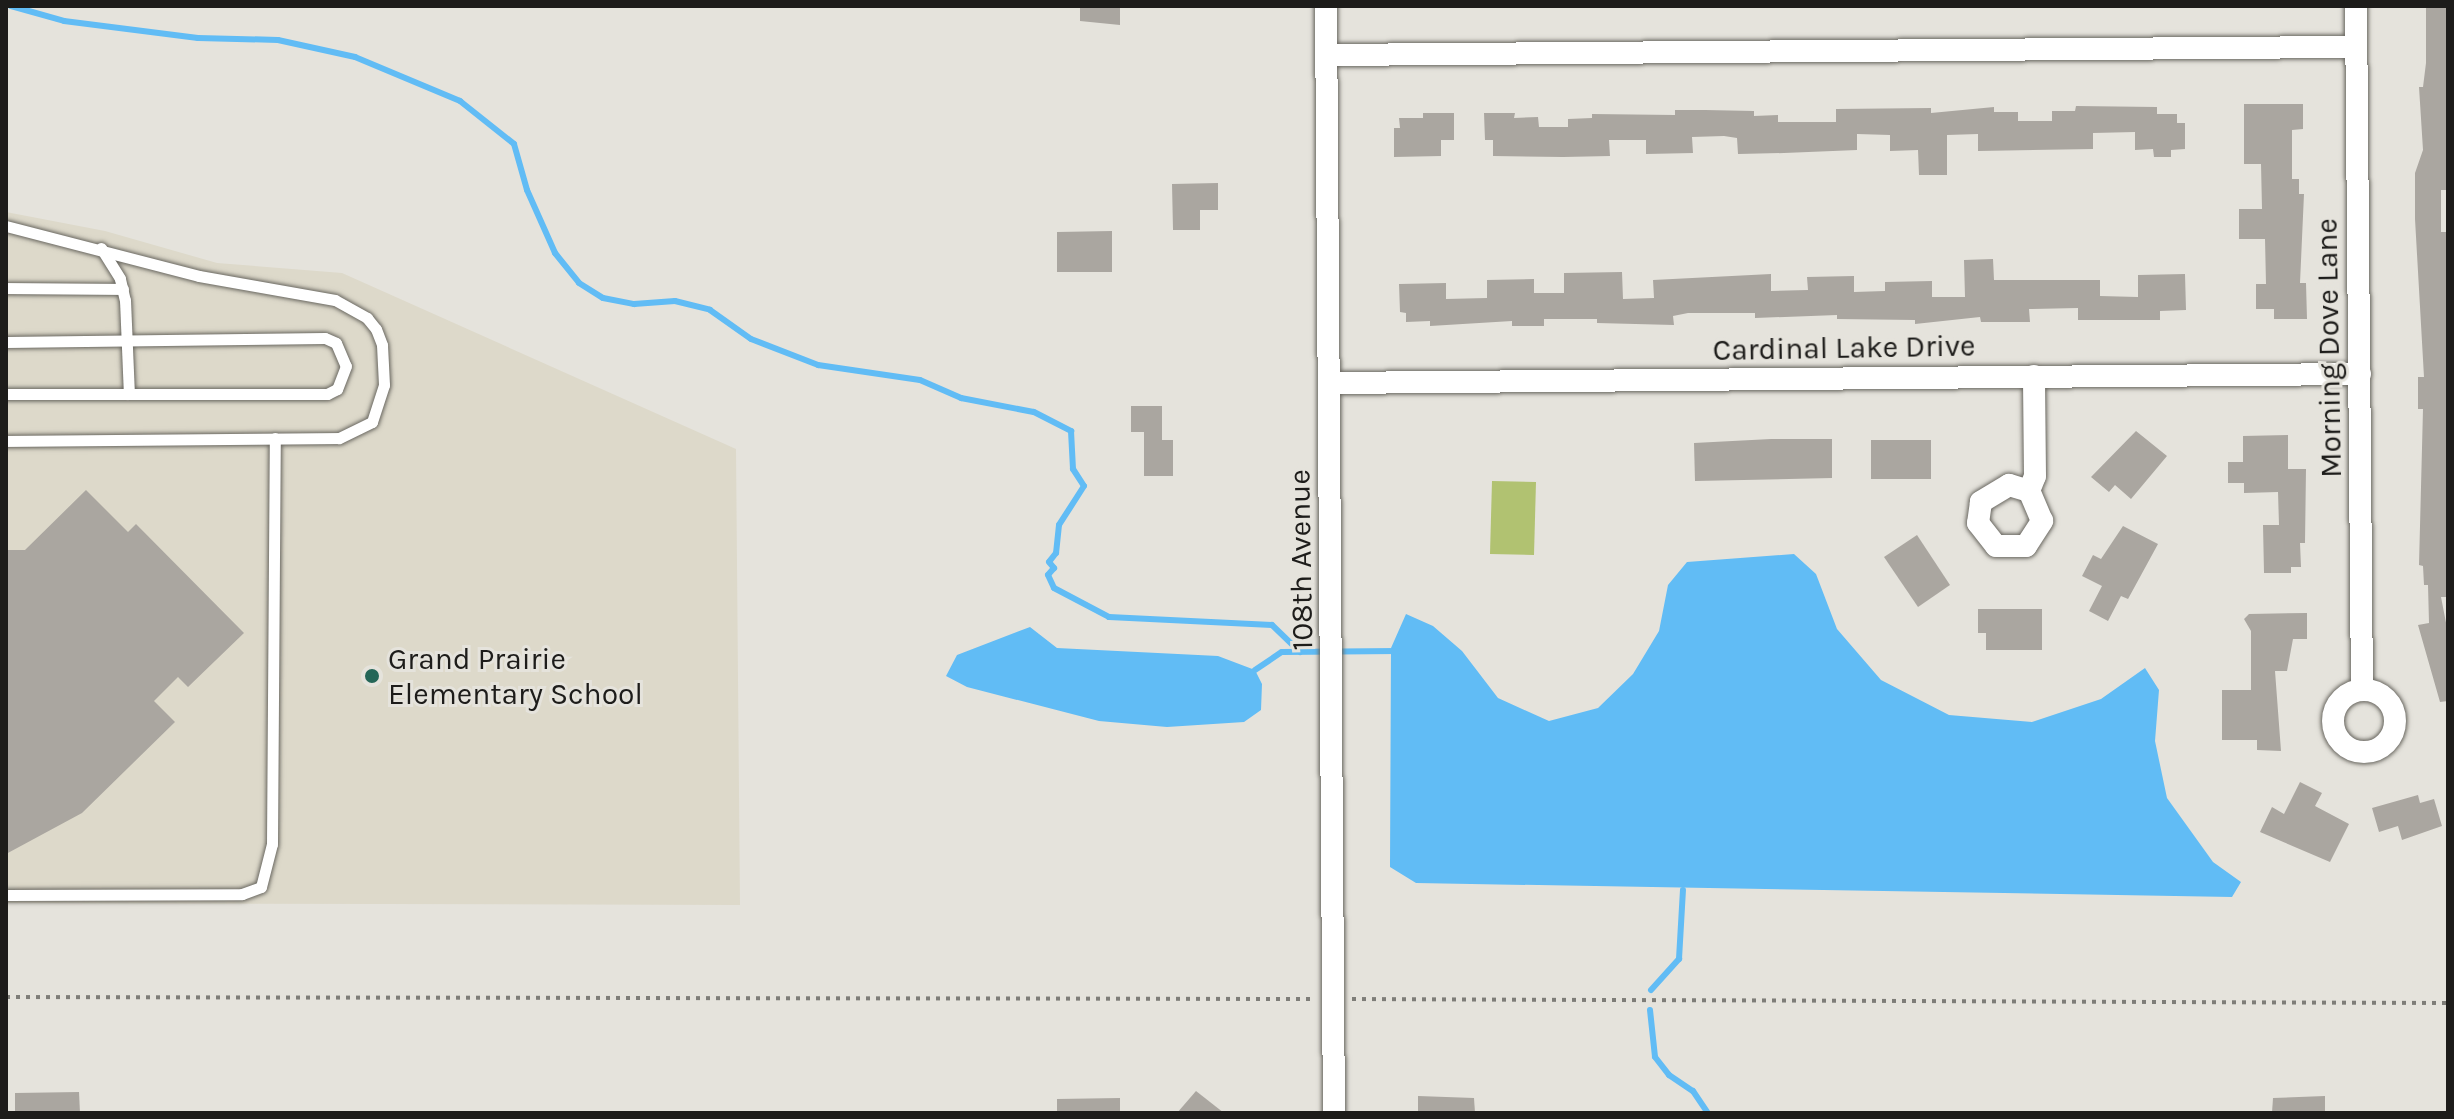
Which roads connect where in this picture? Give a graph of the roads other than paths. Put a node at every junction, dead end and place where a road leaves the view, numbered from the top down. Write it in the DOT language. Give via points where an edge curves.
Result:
graph roads {
  1 [pos="1326,6"];
  2 [pos="2356,6"];
  3 [pos="2356,47"];
  4 [pos="1326,55"];
  5 [pos="6,226"];
  6 [pos="101,248"];
  7 [pos="6,288"];
  8 [pos="123,289"];
  9 [pos="128,341"];
  10 [pos="6,342"];
  11 [pos="2360,374"];
  12 [pos="2034,376"];
  13 [pos="1329,383"];
  14 [pos="6,394"];
  15 [pos="129,394"];
  16 [pos="275,438"];
  17 [pos="6,441"];
  18 [pos="2029,491"];
  19 [pos="2362,689"];
  20 [pos="6,895"];
  21 [pos="1334,1113"];
  1 -- 4 [label="street, 108th Avenue"];
  2 -- 3 [label="street, Morning Dove Lane"];
  3 -- 4 [label="street"];
  3 -- 11 [label="street, Morning Dove Lane"];
  4 -- 13 [label="street, 108th Avenue"];
  5 -- 6 [label="lane"];
  6 -- 8 [label="lane"];
  6 -- 16 [label="lane" via="199,276 335,300 367,318 382,345 384,385 372,422 339,438"];
  7 -- 8 [label="lane"];
  8 -- 9 [label="lane"];
  9 -- 10 [label="lane"];
  9 -- 15 [label="lane"];
  9 -- 15 [label="lane" via="325,338 336,343 346,366 337,389 327,394"];
  11 -- 12 [label="street, Cardinal Lake Drive"];
  11 -- 19 [label="street, Morning Dove Lane"];
  12 -- 13 [label="street, Cardinal Lake Drive"];
  12 -- 18 [label="street" via="2035,476"];
  13 -- 21 [label="street, 108th Avenue"];
  14 -- 15 [label="lane"];
  16 -- 17 [label="lane"];
  16 -- 20 [label="lane" via="272,844 261,887 242,894"];
}
